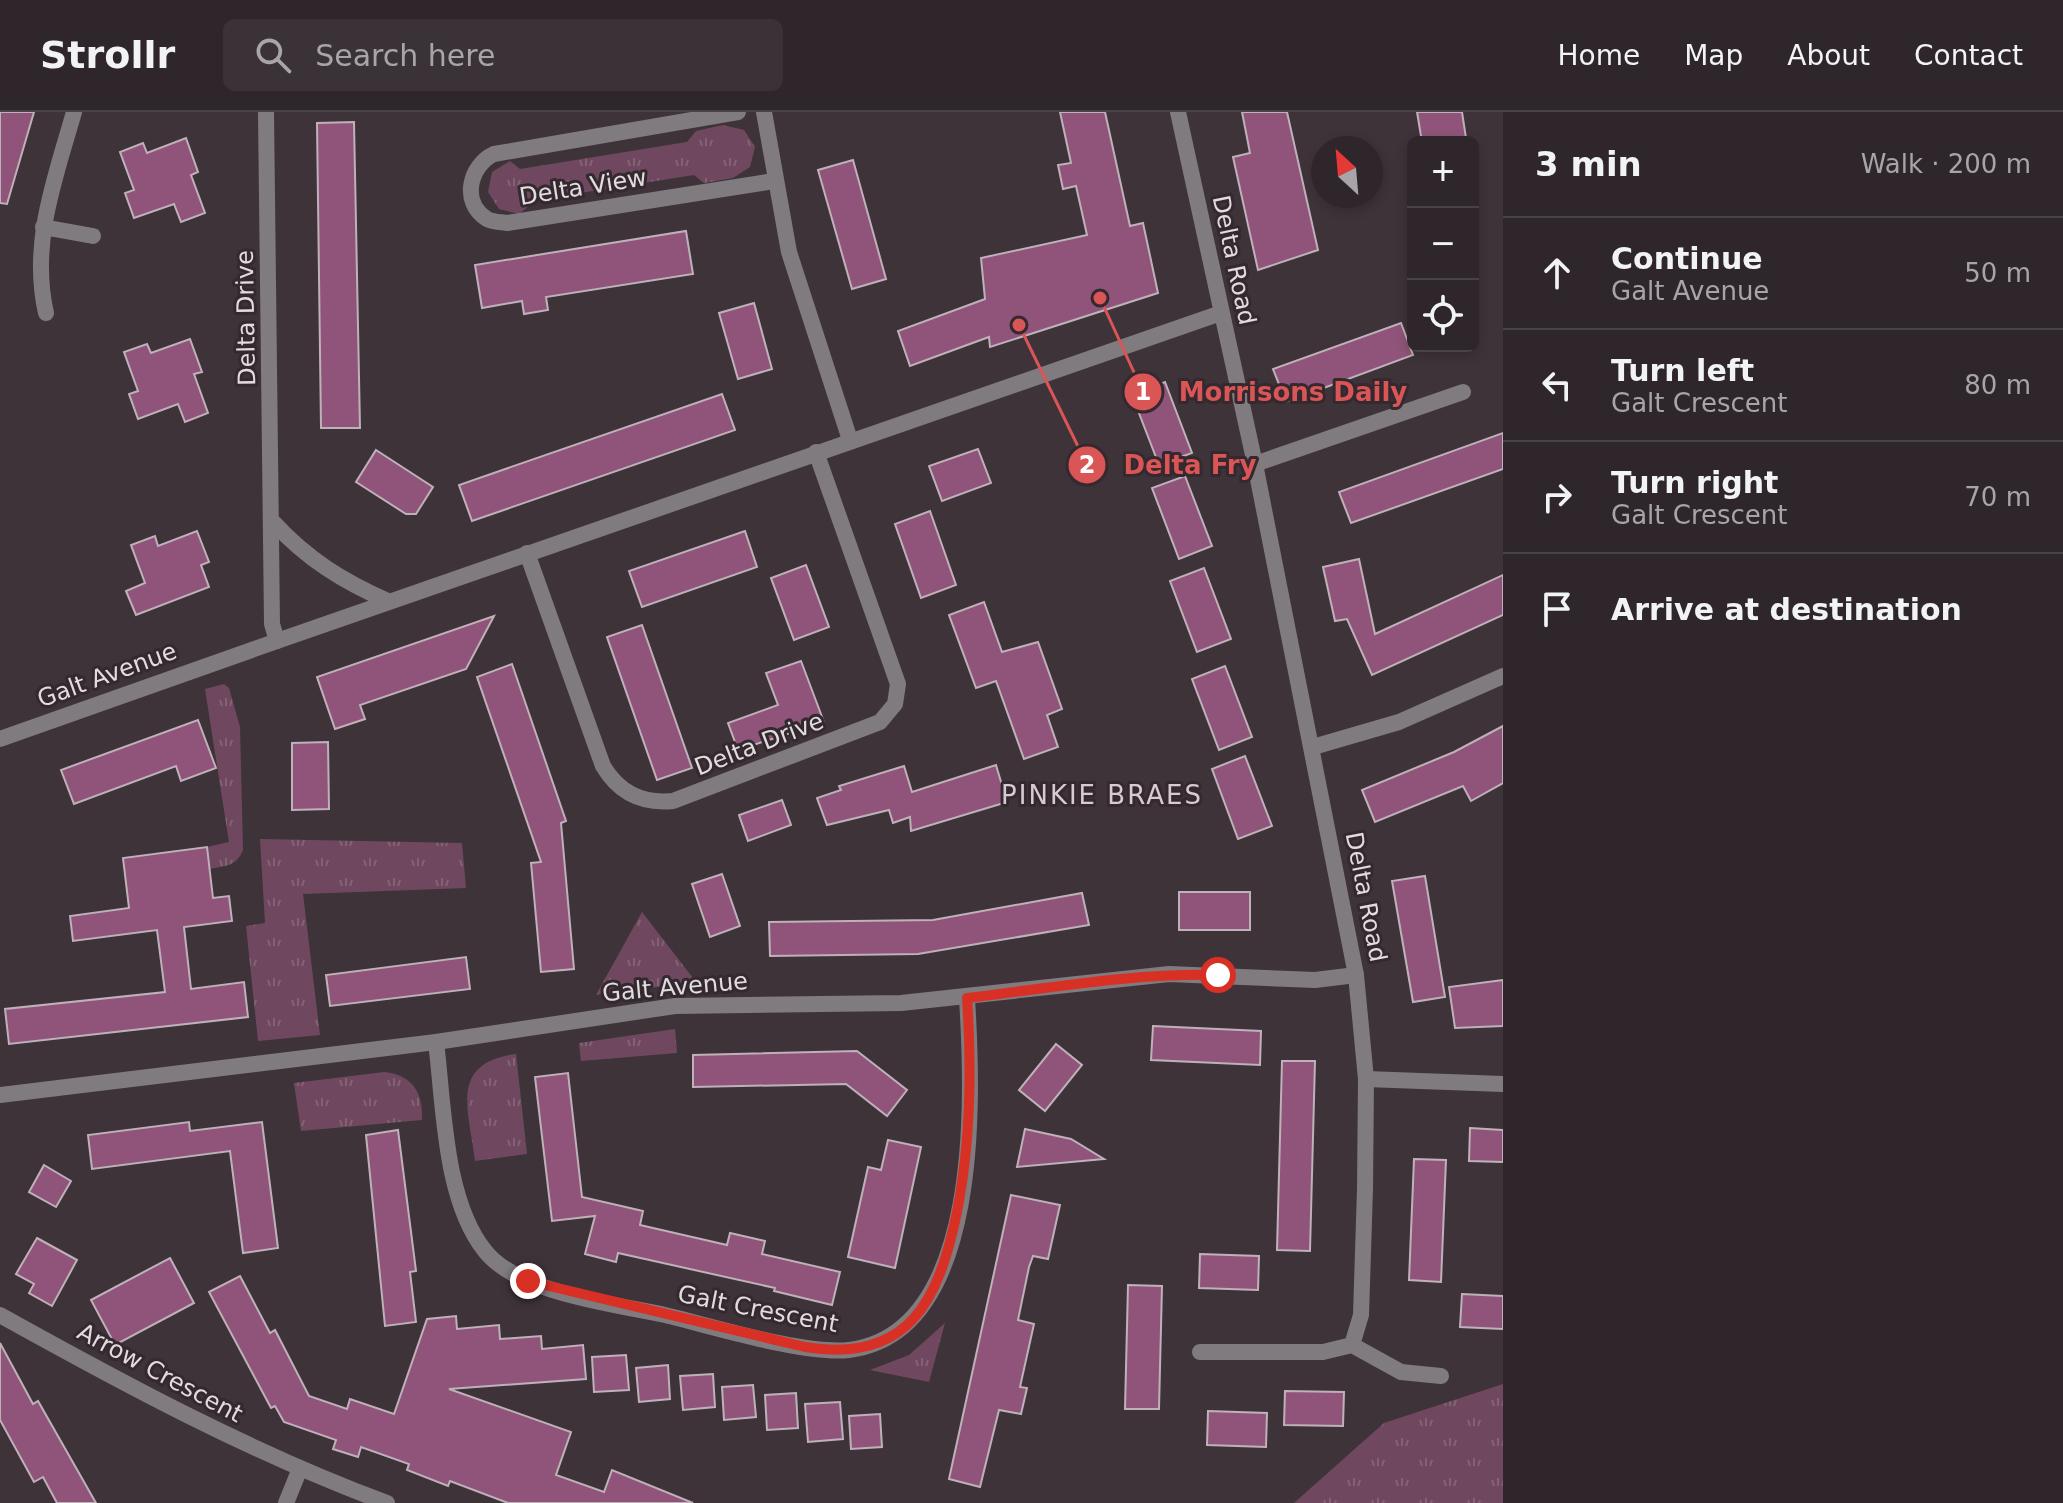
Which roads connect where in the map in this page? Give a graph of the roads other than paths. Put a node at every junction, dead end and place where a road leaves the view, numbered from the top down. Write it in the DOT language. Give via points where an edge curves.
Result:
graph roads {
  1 [pos="74,112"];
  2 [pos="266,112"];
  3 [pos="738,112"];
  4 [pos="764,112"];
  5 [pos="1178,112"];
  6 [pos="774,181"];
  7 [pos="43,227"];
  8 [pos="93,236"];
  9 [pos="46,313"];
  10 [pos="1221,313"];
  11 [pos="1463,392"];
  12 [pos="850,440"];
  13 [pos="816,452"];
  14 [pos="1255,464"];
  15 [pos="274,523"];
  16 [pos="527,553"];
  17 [pos="388,601"];
  18 [pos="277,641"];
  19 [pos="1503,676"];
  20 [pos="0,739"];
  21 [pos="1313,747"];
  22 [pos="1356,975"];
  23 [pos="967,998"];
  24 [pos="436,1042"];
  25 [pos="1366,1079"];
  26 [pos="1503,1084"];
  27 [pos="0,1095"];
  28 [pos="0,1315"];
  29 [pos="1352,1345"];
  30 [pos="1200,1352"];
  31 [pos="1441,1376"];
  32 [pos="299,1471"];
  33 [pos="286,1503"];
  34 [pos="387,1503"];
  1 -- 7 [label="street"];
  2 -- 15 [label="street, Delta Drive"];
  3 -- 6 [label="street, Delta View" via="494,154 480,160 471,189 488,220 507,223"];
  4 -- 6 [label="street"];
  5 -- 10 [label="street, Delta Road"];
  6 -- 12 [label="street" via="789,252"];
  7 -- 8 [label="street"];
  7 -- 9 [label="street" via="38,259"];
  10 -- 12 [label="street"];
  10 -- 14 [label="street, Delta Road"];
  11 -- 14 [label="street"];
  12 -- 13 [label="street"];
  13 -- 16 [label="street"];
  13 -- 16 [label="street, Delta Drive" via="898,684 895,704 880,722 673,801 633,797 610,779"];
  14 -- 21 [label="street, Delta Road"];
  15 -- 17 [label="street" via="322,567"];
  15 -- 18 [label="street, Delta Drive" via="272,624"];
  16 -- 17 [label="street"];
  17 -- 18 [label="street"];
  18 -- 20 [label="street, Galt Avenue"];
  19 -- 21 [label="street" via="1399,722"];
  21 -- 22 [label="street, Delta Road"];
  22 -- 23 [label="street, Galt Avenue" via="1315,980 1169,974"];
  22 -- 25 [label="street, Delta Road"];
  23 -- 24 [label="street, Galt Avenue" via="675,1006"];
  23 -- 24 [label="street, Galt Crescent" via="969,1143 947,1261 933,1293 911,1321 892,1335 850,1350 805,1347 620,1306 528,1281 505,1269 487,1254 461,1208"];
  24 -- 27 [label="street, Galt Avenue"];
  25 -- 26 [label="street"];
  25 -- 29 [label="street, Delta Road" via="1361,1315"];
  28 -- 32 [label="street, Arrow Crescent"];
  29 -- 30 [label="street" via="1323,1352"];
  29 -- 31 [label="street" via="1401,1372"];
  32 -- 33 [label="street"];
  32 -- 34 [label="street, Arrow Crescent"];
}
